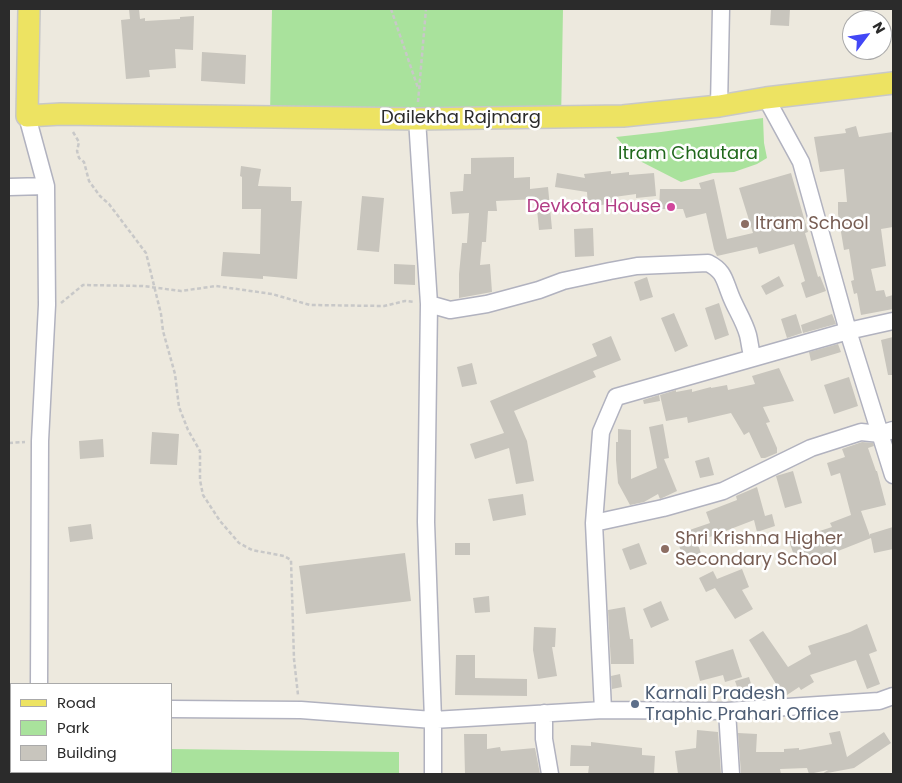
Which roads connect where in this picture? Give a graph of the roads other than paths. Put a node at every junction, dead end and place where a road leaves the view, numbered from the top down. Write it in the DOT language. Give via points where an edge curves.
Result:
graph roads {
  1 [pos="29,9"];
  2 [pos="721,9"];
  3 [pos="893,83"];
  4 [pos="766,98"];
  5 [pos="719,106"];
  6 [pos="27,116"];
  7 [pos="417,119"];
  8 [pos="46,186"];
  9 [pos="9,187"];
  10 [pos="429,304"];
  11 [pos="893,321"];
  12 [pos="848,332"];
  13 [pos="753,358"];
  14 [pos="887,432"];
  15 [pos="893,475"];
  16 [pos="594,523"];
  17 [pos="39,683"];
  18 [pos="893,696"];
  19 [pos="172,709"];
  20 [pos="602,710"];
  21 [pos="727,711"];
  22 [pos="544,713"];
  23 [pos="433,720"];
  24 [pos="433,774"];
  25 [pos="550,774"];
  26 [pos="731,774"];
  1 -- 6 [label="main road"];
  2 -- 5 [label="street"];
  3 -- 4 [label="main road, Dailekha Rajmarg"];
  4 -- 5 [label="main road, Dailekha Rajmarg"];
  4 -- 12 [label="street" via="801,162"];
  5 -- 7 [label="main road, Dailekha Rajmarg" via="622,116"];
  6 -- 7 [label="main road, Dailekha Rajmarg"];
  6 -- 8 [label="street"];
  7 -- 10 [label="street"];
  8 -- 9 [label="street"];
  8 -- 17 [label="street" via="47,305 40,442"];
  10 -- 13 [label="street" via="450,310 487,304 563,281 637,266 708,263 717,267 725,278 748,334"];
  10 -- 23 [label="street" via="426,522"];
  11 -- 12 [label="street"];
  12 -- 13 [label="street"];
  12 -- 14 [label="street"];
  13 -- 16 [label="street" via="616,397 600,432"];
  14 -- 15 [label="street"];
  14 -- 16 [label="street" via="861,432 811,448 723,491"];
  16 -- 20 [label="street"];
  18 -- 21 [label="street" via="879,701"];
  19 -- 23 [label="street" via="301,710"];
  20 -- 21 [label="street"];
  20 -- 22 [label="street"];
  21 -- 26 [label="street"];
  22 -- 23 [label="street"];
  22 -- 25 [label="street" via="544,739"];
  23 -- 24 [label="street"];
}
